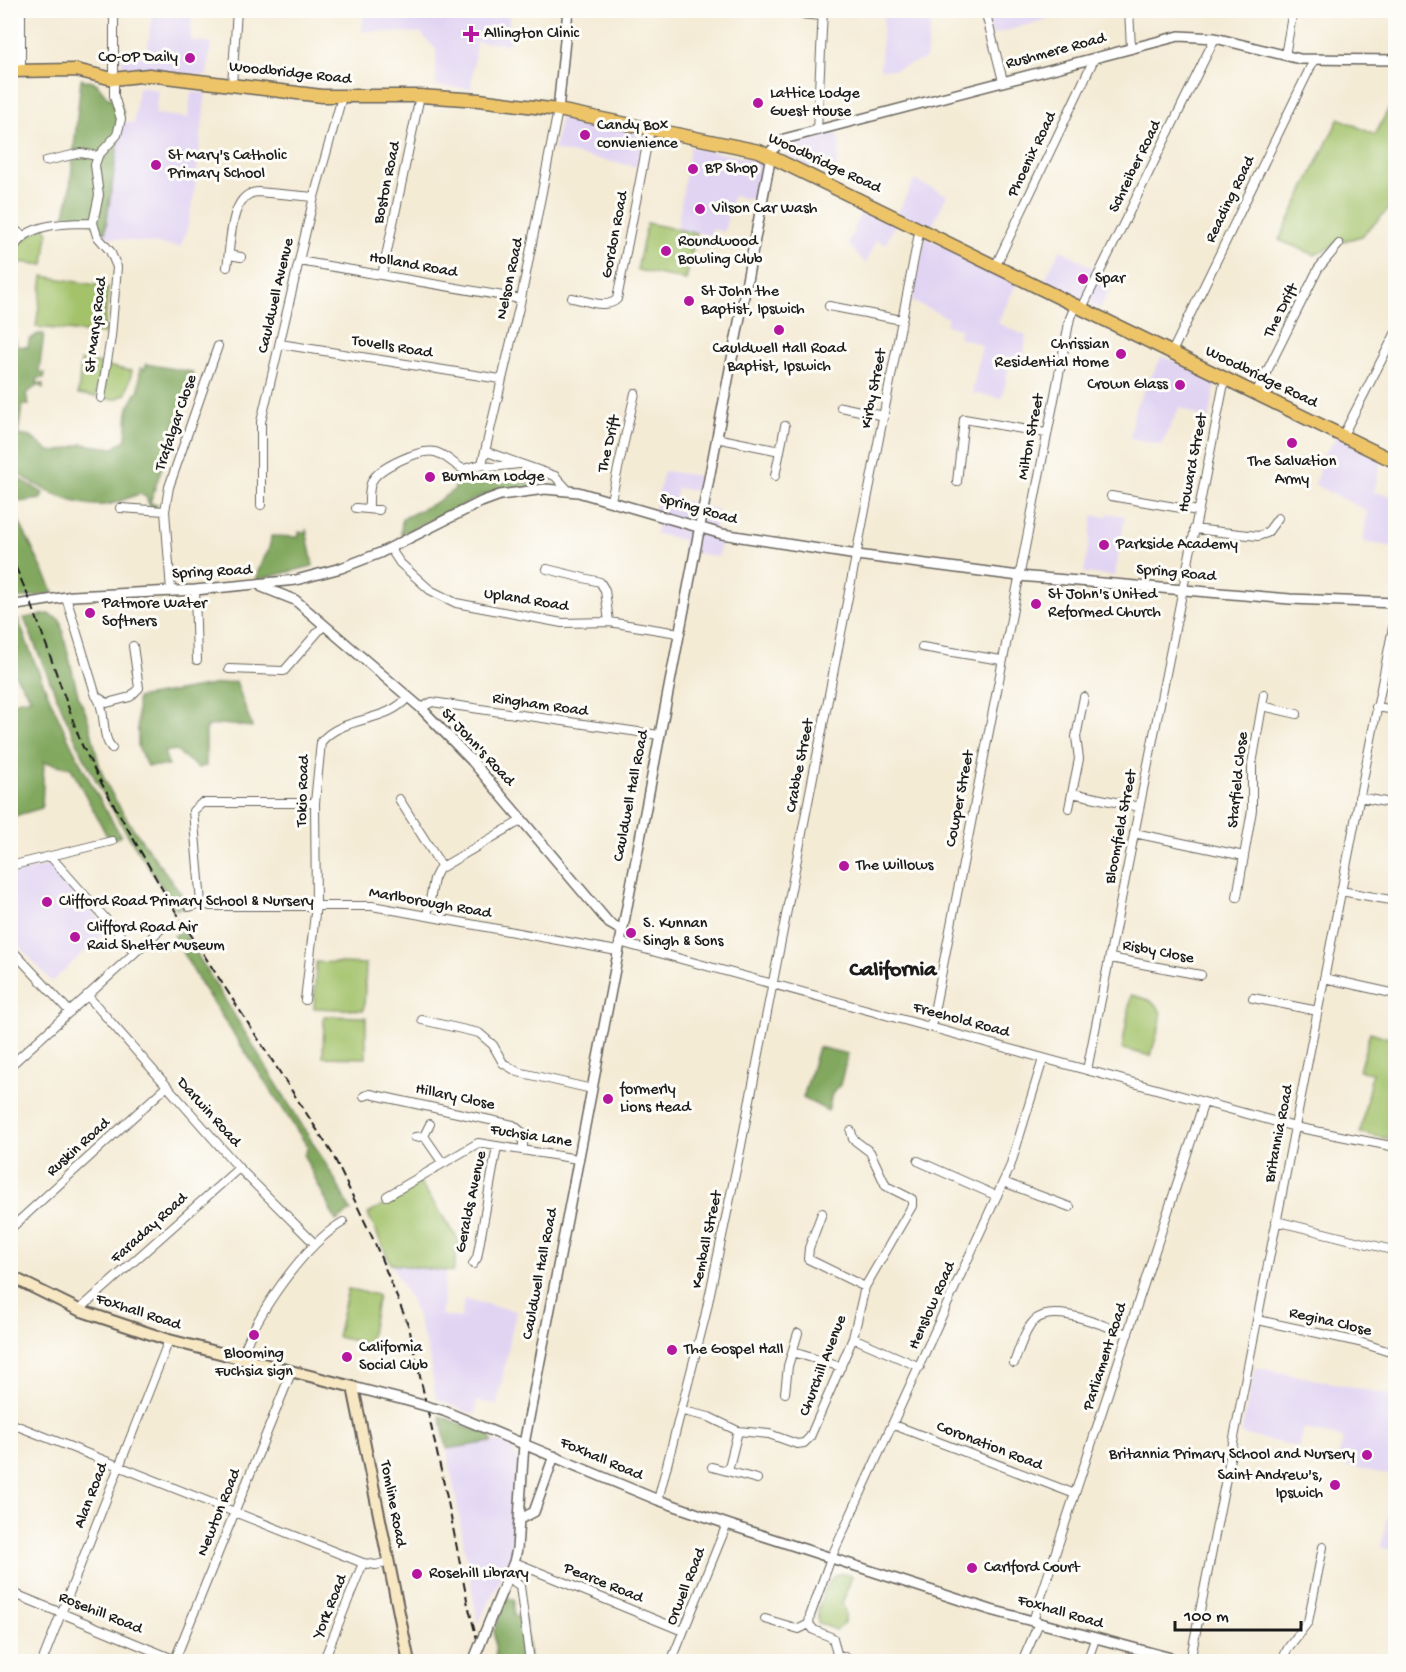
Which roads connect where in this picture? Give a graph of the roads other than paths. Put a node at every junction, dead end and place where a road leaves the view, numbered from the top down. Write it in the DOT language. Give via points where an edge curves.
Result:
graph roads {
  1 [pos="21,10"];
  2 [pos="114,10"];
  3 [pos="237,10"];
  4 [pos="568,10"];
  5 [pos="750,10"];
  6 [pos="985,10"];
  7 [pos="1129,10"];
  8 [pos="1293,10"];
  9 [pos="823,13"];
  10 [pos="1215,38"];
  11 [pos="1131,47"];
  12 [pos="1285,56"];
  13 [pos="1095,57"];
  14 [pos="1314,60"];
  15 [pos="1395,60"];
  16 [pos="16,71"];
  17 [pos="113,79"];
  18 [pos="1003,81"];
  19 [pos="232,85"];
  20 [pos="420,96"];
  21 [pos="342,97"];
  22 [pos="558,110"];
  23 [pos="650,129"];
  24 [pos="817,131"];
  25 [pos="770,155"];
  26 [pos="98,156"];
  27 [pos="46,161"];
  28 [pos="314,197"];
  29 [pos="93,223"];
  30 [pos="10,227"];
  31 [pos="920,228"];
  32 [pos="24,236"];
  33 [pos="1339,244"];
  34 [pos="229,255"];
  35 [pos="241,257"];
  36 [pos="10,258"];
  37 [pos="299,261"];
  38 [pos="996,265"];
  39 [pos="227,267"];
  40 [pos="382,274"];
  41 [pos="572,298"];
  42 [pos="521,299"];
  43 [pos="829,306"];
  44 [pos="1079,306"];
  45 [pos="902,320"];
  46 [pos="1395,332"];
  47 [pos="280,344"];
  48 [pos="218,346"];
  49 [pos="1172,352"];
  50 [pos="1225,378"];
  51 [pos="500,379"];
  52 [pos="635,393"];
  53 [pos="1256,393"];
  54 [pos="101,398"];
  55 [pos="841,407"];
  56 [pos="884,416"];
  57 [pos="785,426"];
  58 [pos="1046,433"];
  59 [pos="1342,437"];
  60 [pos="716,438"];
  61 [pos="780,451"];
  62 [pos="487,452"];
  63 [pos="1395,462"];
  64 [pos="519,464"];
  65 [pos="482,465"];
  66 [pos="775,476"];
  67 [pos="957,482"];
  68 [pos="568,490"];
  69 [pos="1111,495"];
  70 [pos="611,500"];
  71 [pos="261,505"];
  72 [pos="120,508"];
  73 [pos="356,508"];
  74 [pos="369,509"];
  75 [pos="379,510"];
  76 [pos="165,511"];
  77 [pos="1198,511"];
  78 [pos="1278,518"];
  79 [pos="698,529"];
  80 [pos="1194,530"];
  81 [pos="390,548"];
  82 [pos="857,555"];
  83 [pos="547,569"];
  84 [pos="1019,576"];
  85 [pos="296,580"];
  86 [pos="259,586"];
  87 [pos="195,590"];
  88 [pos="1182,590"];
  89 [pos="171,591"];
  90 [pos="66,597"];
  91 [pos="295,600"];
  92 [pos="1395,603"];
  93 [pos="10,606"];
  94 [pos="1395,612"];
  95 [pos="609,622"];
  96 [pos="324,625"];
  97 [pos="678,633"];
  98 [pos="133,646"];
  99 [pos="922,647"];
  100 [pos="197,660"];
  101 [pos="1001,660"];
  102 [pos="229,669"];
  103 [pos="1264,694"];
  104 [pos="96,696"];
  105 [pos="1084,697"];
  106 [pos="408,698"];
  107 [pos="1262,706"];
  108 [pos="1376,707"];
  109 [pos="421,708"];
  110 [pos="1395,710"];
  111 [pos="1297,714"];
  112 [pos="659,735"];
  113 [pos="112,748"];
  114 [pos="1072,793"];
  115 [pos="1359,797"];
  116 [pos="399,799"];
  117 [pos="315,803"];
  118 [pos="1395,804"];
  119 [pos="1139,807"];
  120 [pos="1069,808"];
  121 [pos="522,820"];
  122 [pos="1134,833"];
  123 [pos="112,841"];
  124 [pos="51,856"];
  125 [pos="1244,856"];
  126 [pos="10,866"];
  127 [pos="442,867"];
  128 [pos="1341,891"];
  129 [pos="1237,897"];
  130 [pos="1395,901"];
  131 [pos="201,903"];
  132 [pos="316,905"];
  133 [pos="189,907"];
  134 [pos="428,916"];
  135 [pos="162,928"];
  136 [pos="621,930"];
  137 [pos="618,947"];
  138 [pos="10,948"];
  139 [pos="134,951"];
  140 [pos="1110,958"];
  141 [pos="1201,975"];
  142 [pos="1324,978"];
  143 [pos="773,983"];
  144 [pos="1395,994"];
  145 [pos="87,995"];
  146 [pos="1253,998"];
  147 [pos="305,1000"];
  148 [pos="1318,1011"];
  149 [pos="70,1012"];
  150 [pos="422,1020"];
  151 [pos="931,1028"];
  152 [pos="1043,1059"];
  153 [pos="10,1066"];
  154 [pos="1087,1070"];
  155 [pos="166,1087"];
  156 [pos="592,1089"];
  157 [pos="364,1096"];
  158 [pos="1204,1102"];
  159 [pos="430,1124"];
  160 [pos="1295,1127"];
  161 [pos="851,1131"];
  162 [pos="424,1136"];
  163 [pos="415,1137"];
  164 [pos="857,1141"];
  165 [pos="847,1145"];
  166 [pos="497,1146"];
  167 [pos="1395,1147"];
  168 [pos="523,1148"];
  169 [pos="578,1159"];
  170 [pos="918,1161"];
  171 [pos="442,1162"];
  172 [pos="239,1168"];
  173 [pos="1003,1182"];
  174 [pos="387,1196"];
  175 [pos="997,1196"];
  176 [pos="1070,1208"];
  177 [pos="822,1213"];
  178 [pos="1276,1221"];
  179 [pos="343,1222"];
  180 [pos="10,1229"];
  181 [pos="315,1244"];
  182 [pos="1395,1251"];
  183 [pos="473,1264"];
  184 [pos="10,1276"];
  185 [pos="865,1287"];
  186 [pos="79,1310"];
  187 [pos="1258,1320"];
  188 [pos="798,1333"];
  189 [pos="1128,1334"];
  190 [pos="853,1338"];
  191 [pos="169,1340"];
  192 [pos="793,1352"];
  193 [pos="1395,1354"];
  194 [pos="241,1360"];
  195 [pos="1014,1363"];
  196 [pos="841,1367"];
  197 [pos="920,1367"];
  198 [pos="291,1373"];
  199 [pos="353,1387"];
  200 [pos="785,1393"];
  201 [pos="683,1411"];
  202 [pos="10,1423"];
  203 [pos="894,1425"];
  204 [pos="738,1431"];
  205 [pos="524,1444"];
  206 [pos="554,1456"];
  207 [pos="118,1466"];
  208 [pos="712,1467"];
  209 [pos="728,1472"];
  210 [pos="757,1479"];
  211 [pos="1075,1494"];
  212 [pos="658,1500"];
  213 [pos="236,1512"];
  214 [pos="520,1519"];
  215 [pos="727,1524"];
  216 [pos="1323,1547"];
  217 [pos="831,1558"];
  218 [pos="388,1562"];
  219 [pos="514,1562"];
  220 [pos="363,1563"];
  221 [pos="508,1577"];
  222 [pos="10,1592"];
  223 [pos="61,1613"];
  224 [pos="765,1620"];
  225 [pos="1036,1622"];
  226 [pos="809,1624"];
  227 [pos="683,1631"];
  228 [pos="1095,1639"];
  229 [pos="835,1658"];
  230 [pos="176,1661"];
  231 [pos="42,1662"];
  232 [pos="323,1662"];
  233 [pos="409,1662"];
  234 [pos="473,1662"];
  235 [pos="530,1662"];
  236 [pos="671,1662"];
  237 [pos="857,1662"];
  238 [pos="1022,1662"];
  239 [pos="1087,1662"];
  240 [pos="1185,1662"];
  241 [pos="1190,1662"];
  242 [pos="1281,1662"];
  1 -- 16 [label="street"];
  2 -- 17 [label="street"];
  3 -- 19 [label="street"];
  4 -- 22 [label="street"];
  5 -- 9 [label="street"];
  6 -- 18 [label="street"];
  7 -- 11 [label="street"];
  8 -- 12 [label="street"];
  9 -- 24 [label="street"];
  10 -- 11 [label="street, Rushmere Road" via="1179,36"];
  10 -- 12 [label="street, Rushmere Road"];
  10 -- 44 [label="street, Schreiber Road"];
  11 -- 13 [label="street, Rushmere Road"];
  12 -- 14 [label="street, Rushmere Road"];
  13 -- 18 [label="street, Rushmere Road"];
  13 -- 38 [label="street, Phoenix Road"];
  14 -- 15 [label="street, Rushmere Road"];
  14 -- 49 [label="street, Reading Road"];
  16 -- 17 [label="main road" via="76,70"];
  17 -- 19 [label="main road, Woodbridge Road" via="149,75"];
  17 -- 26 [label="street" via="114,100 121,119 117,135"];
  18 -- 24 [label="street, Rushmere Road"];
  19 -- 21 [label="main road, Woodbridge Road"];
  20 -- 21 [label="main road, Woodbridge Road"];
  20 -- 22 [label="main road, Woodbridge Road"];
  20 -- 40 [label="street, Boston Road"];
  21 -- 28 [label="street, Cauldwell Avenue"];
  22 -- 23 [label="main road, Woodbridge Road"];
  22 -- 42 [label="street, Nelson Road"];
  23 -- 25 [label="main road, Woodbridge Road"];
  23 -- 41 [label="street, Gordon Road" via="617,298 612,304 605,304"];
  24 -- 25 [label="street, Rushmere Road" via="784,139"];
  25 -- 31 [label="main road, Woodbridge Road"];
  25 -- 60 [label="street, Cauldwell Hall Road"];
  26 -- 27 [label="street" via="81,153"];
  26 -- 29 [label="street" via="95,165 99,195"];
  28 -- 34 [label="street" via="249,192 237,208"];
  28 -- 37 [label="street, Cauldwell Avenue"];
  29 -- 32 [label="street" via="44,227"];
  29 -- 54 [label="street, St Marys Road" via="117,267"];
  30 -- 32 [label="street"];
  31 -- 38 [label="main road, Woodbridge Road"];
  31 -- 45 [label="street, Kirby Street"];
  32 -- 36 [label="street"];
  33 -- 53 [label="street, The Drift" via="1318,269"];
  34 -- 35 [label="street"];
  34 -- 39 [label="street"];
  37 -- 40 [label="street, Holland Road"];
  37 -- 47 [label="street, Cauldwell Avenue"];
  38 -- 44 [label="main road, Woodbridge Road"];
  40 -- 42 [label="street, Holland Road"];
  42 -- 51 [label="street, Nelson Road"];
  43 -- 45 [label="street"];
  44 -- 49 [label="main road, Woodbridge Road"];
  44 -- 58 [label="street, Milton Street" via="1070,318"];
  45 -- 56 [label="street, Kirby Street"];
  46 -- 59 [label="street"];
  47 -- 51 [label="street, Tovells Road"];
  47 -- 71 [label="street, Cauldwell Avenue" via="261,422"];
  48 -- 76 [label="street, Trafalgar Close" via="173,473"];
  49 -- 50 [label="main road, Woodbridge Road"];
  50 -- 53 [label="main road, Woodbridge Road"];
  50 -- 77 [label="street, Howard Street"];
  51 -- 62 [label="street, Nelson Road"];
  52 -- 70 [label="street, The Drift"];
  53 -- 59 [label="main road, Woodbridge Road"];
  55 -- 56 [label="street"];
  56 -- 82 [label="street, Kirby Street"];
  57 -- 61 [label="street"];
  58 -- 67 [label="street" via="964,419"];
  58 -- 84 [label="street, Milton Street"];
  59 -- 63 [label="main road, Woodbridge Road"];
  60 -- 61 [label="street"];
  60 -- 79 [label="street, Cauldwell Hall Road"];
  61 -- 66 [label="street"];
  62 -- 64 [label="street"];
  62 -- 65 [label="street, Nelson Road"];
  64 -- 65 [label="street"];
  64 -- 68 [label="street" via="557,477"];
  65 -- 74 [label="street" via="463,469 439,452 419,453 387,467 375,477"];
  68 -- 70 [label="street, Spring Road"];
  68 -- 81 [label="street, Spring Road" via="500,495"];
  69 -- 77 [label="street"];
  70 -- 79 [label="street, Spring Road"];
  72 -- 76 [label="street"];
  73 -- 74 [label="street"];
  74 -- 75 [label="street"];
  76 -- 89 [label="street, Trafalgar Close"];
  77 -- 80 [label="street, Howard Street"];
  78 -- 80 [label="street" via="1267,532 1258,536"];
  79 -- 82 [label="street, Spring Road"];
  79 -- 97 [label="street, Cauldwell Hall Road"];
  80 -- 88 [label="street, Howard Street"];
  81 -- 85 [label="street, Spring Road" via="341,568"];
  81 -- 95 [label="street, Upland Road" via="411,574 449,600 562,623"];
  82 -- 84 [label="street, Spring Road"];
  82 -- 143 [label="street, Crabbe Street"];
  83 -- 95 [label="street" via="600,582 605,590"];
  84 -- 88 [label="street, Spring Road"];
  84 -- 101 [label="street, Cowper Street"];
  85 -- 86 [label="street, Spring Road"];
  85 -- 91 [label="street"];
  86 -- 87 [label="street, Spring Road"];
  86 -- 91 [label="street, St John's Road"];
  87 -- 89 [label="street, Spring Road"];
  87 -- 100 [label="street"];
  88 -- 92 [label="street, Spring Road"];
  88 -- 119 [label="street, Bloomfield Street"];
  89 -- 90 [label="street, Spring Road"];
  90 -- 93 [label="street, Spring Road"];
  90 -- 104 [label="street"];
  91 -- 96 [label="street, St John's Road"];
  94 -- 108 [label="street, Britannia Road"];
  95 -- 97 [label="street, Upland Road"];
  96 -- 102 [label="street" via="284,671"];
  96 -- 106 [label="street, St John's Road"];
  97 -- 112 [label="street, Cauldwell Hall Road"];
  98 -- 104 [label="street" via="139,688 130,697 107,703"];
  99 -- 101 [label="street"];
  101 -- 151 [label="street, Cowper Street"];
  103 -- 107 [label="street, Starfield Close"];
  104 -- 113 [label="street"];
  105 -- 114 [label="street"];
  106 -- 109 [label="street, St John's Road"];
  106 -- 117 [label="street, Tokio Road" via="395,710 326,736 318,750"];
  107 -- 111 [label="street"];
  107 -- 125 [label="street, Starfield Close" via="1252,764 1252,810"];
  108 -- 110 [label="street"];
  108 -- 115 [label="street, Britannia Road"];
  109 -- 112 [label="street, Ringham Road" via="432,702"];
  109 -- 121 [label="street, St John's Road"];
  112 -- 136 [label="street, Cauldwell Hall Road"];
  114 -- 119 [label="street"];
  114 -- 120 [label="street"];
  115 -- 118 [label="street"];
  115 -- 128 [label="street, Britannia Road"];
  116 -- 127 [label="street"];
  117 -- 131 [label="street" via="197,806 193,811"];
  117 -- 132 [label="street, Tokio Road"];
  119 -- 122 [label="street, Bloomfield Street"];
  121 -- 127 [label="street"];
  121 -- 136 [label="street, St John's Road" via="609,923"];
  122 -- 125 [label="street, Starfield Close"];
  122 -- 140 [label="street, Bloomfield Street"];
  123 -- 124 [label="street"];
  124 -- 126 [label="street"];
  124 -- 139 [label="street"];
  125 -- 129 [label="street, Starfield Close"];
  127 -- 134 [label="street" via="435,879"];
  128 -- 130 [label="street"];
  128 -- 142 [label="street, Britannia Road"];
  131 -- 132 [label="street, Marlborough Road"];
  131 -- 133 [label="street"];
  132 -- 134 [label="street, Marlborough Road" via="372,906"];
  132 -- 147 [label="street, Tokio Road"];
  134 -- 137 [label="street, Marlborough Road"];
  135 -- 139 [label="street"];
  136 -- 137 [label="street, Cauldwell Hall Road"];
  137 -- 143 [label="street, Freehold Road"];
  137 -- 156 [label="street, Cauldwell Hall Road"];
  138 -- 149 [label="street"];
  139 -- 145 [label="street"];
  140 -- 141 [label="street, Risby Close"];
  140 -- 154 [label="street, Bloomfield Street"];
  142 -- 144 [label="street"];
  142 -- 148 [label="street, Britannia Road"];
  143 -- 151 [label="street, Freehold Road"];
  143 -- 201 [label="street, Kemball Street"];
  145 -- 149 [label="street"];
  145 -- 155 [label="street, Darwin Road"];
  146 -- 148 [label="street"];
  148 -- 160 [label="street, Britannia Road"];
  149 -- 153 [label="street"];
  150 -- 156 [label="street" via="479,1033 512,1070"];
  151 -- 152 [label="street, Freehold Road"];
  152 -- 154 [label="street, Freehold Road"];
  152 -- 173 [label="street, Henslow Road" via="1021,1137"];
  154 -- 158 [label="street, Freehold Road"];
  155 -- 172 [label="street, Darwin Road"];
  155 -- 180 [label="street, Ruskin Road"];
  156 -- 169 [label="street, Cauldwell Hall Road"];
  157 -- 168 [label="street, Hillary Close" via="370,1094 513,1125 523,1133"];
  158 -- 160 [label="street, Freehold Road"];
  158 -- 189 [label="street, Parliament Road"];
  159 -- 162 [label="street"];
  160 -- 167 [label="street, Freehold Road"];
  160 -- 178 [label="street, Britannia Road"];
  161 -- 164 [label="street"];
  162 -- 163 [label="street"];
  162 -- 171 [label="street"];
  164 -- 165 [label="street"];
  164 -- 185 [label="street, Churchill Avenue" via="870,1152 886,1186 912,1199 912,1206"];
  166 -- 168 [label="street, Fuchsia Lane"];
  166 -- 171 [label="street, Fuchsia Lane" via="473,1144"];
  166 -- 183 [label="street, Geralds Avenue"];
  168 -- 169 [label="street, Fuchsia Lane"];
  169 -- 205 [label="street, Cauldwell Hall Road"];
  170 -- 175 [label="street"];
  171 -- 174 [label="street, Fuchsia Lane"];
  172 -- 181 [label="street, Darwin Road"];
  172 -- 186 [label="street, Faraday Road"];
  173 -- 175 [label="street, Henslow Road"];
  173 -- 176 [label="street"];
  175 -- 197 [label="street, Henslow Road"];
  177 -- 185 [label="street" via="808,1259"];
  178 -- 182 [label="street"];
  178 -- 187 [label="street, Britannia Road"];
  179 -- 181 [label="street"];
  181 -- 194 [label="street" via="289,1274 247,1343"];
  184 -- 186 [label="main road, Foxhall Road"];
  185 -- 190 [label="street, Churchill Avenue"];
  186 -- 191 [label="main road, Foxhall Road"];
  187 -- 193 [label="street, Regina Close"];
  187 -- 241 [label="street, Britannia Road"];
  188 -- 192 [label="street"];
  189 -- 195 [label="street" via="1066,1314 1044,1315 1030,1326"];
  189 -- 211 [label="street, Parliament Road"];
  190 -- 196 [label="street, Churchill Avenue"];
  190 -- 197 [label="street"];
  191 -- 194 [label="main road, Foxhall Road"];
  191 -- 207 [label="street, Alan Road"];
  192 -- 196 [label="street"];
  192 -- 200 [label="street"];
  194 -- 198 [label="main road, Foxhall Road"];
  196 -- 204 [label="street, Churchill Avenue" via="804,1443"];
  197 -- 203 [label="street, Henslow Road"];
  198 -- 199 [label="main road, Foxhall Road"];
  198 -- 213 [label="street, Newton Road"];
  199 -- 205 [label="street, Foxhall Road, bridge" via="444,1411"];
  199 -- 218 [label="main road, Tomline Road"];
  201 -- 204 [label="street, Churchill Avenue"];
  201 -- 212 [label="street, Kemball Street"];
  202 -- 207 [label="street"];
  203 -- 211 [label="street, Coronation Road"];
  203 -- 217 [label="street, Henslow Road"];
  204 -- 209 [label="street"];
  205 -- 206 [label="street, Foxhall Road"];
  205 -- 214 [label="street, Cauldwell Hall Road"];
  206 -- 212 [label="street, Foxhall Road"];
  206 -- 214 [label="street" via="534,1512"];
  207 -- 213 [label="street"];
  207 -- 223 [label="street, Alan Road"];
  208 -- 209 [label="street"];
  209 -- 210 [label="street"];
  211 -- 225 [label="street, Parliament Road"];
  212 -- 215 [label="street, Foxhall Road"];
  213 -- 220 [label="street"];
  213 -- 230 [label="street, Newton Road"];
  214 -- 219 [label="street, Cauldwell Hall Road"];
  215 -- 217 [label="street, Foxhall Road"];
  215 -- 227 [label="street, Orwell Road"];
  216 -- 242 [label="street" via="1308,1622"];
  217 -- 225 [label="street, Foxhall Road"];
  217 -- 226 [label="street, Henslow Road"];
  218 -- 220 [label="street"];
  218 -- 233 [label="main road, Tomline Road"];
  219 -- 221 [label="street, Cauldwell Hall Road"];
  219 -- 227 [label="street, Pearce Road"];
  220 -- 232 [label="street, York Road"];
  221 -- 234 [label="street, Cauldwell Hall Road, bridge"];
  221 -- 235 [label="street" via="520,1586"];
  222 -- 223 [label="street, Rosehill Road"];
  223 -- 230 [label="street, Rosehill Road"];
  223 -- 231 [label="street, Alan Road"];
  224 -- 226 [label="street" via="799,1629"];
  225 -- 228 [label="street, Foxhall Road"];
  225 -- 238 [label="street, Parliament Road"];
  226 -- 229 [label="street" via="833,1638"];
  227 -- 236 [label="street, Orwell Road"];
  228 -- 239 [label="street"];
  228 -- 240 [label="street, Foxhall Road"];
  229 -- 237 [label="street"];
}
